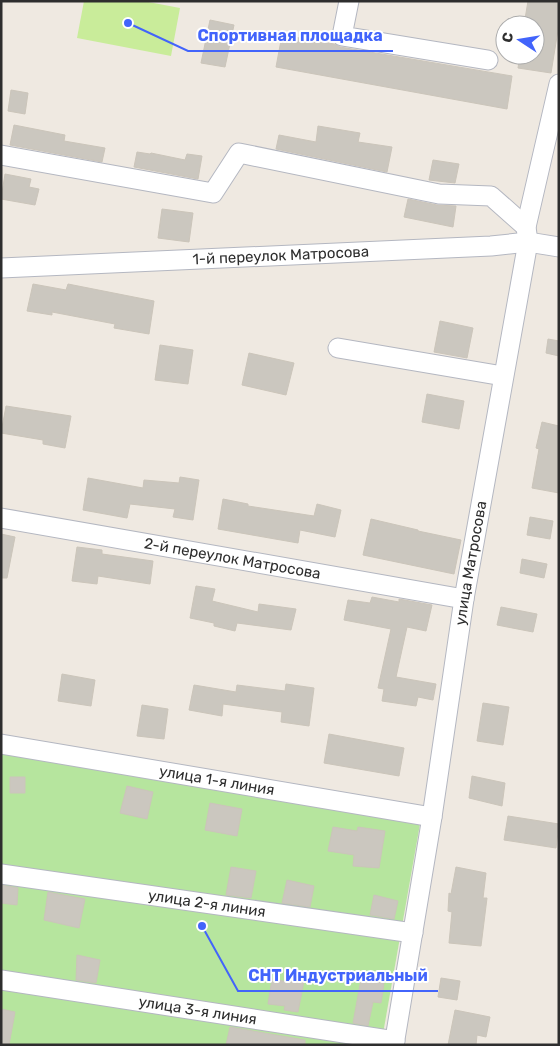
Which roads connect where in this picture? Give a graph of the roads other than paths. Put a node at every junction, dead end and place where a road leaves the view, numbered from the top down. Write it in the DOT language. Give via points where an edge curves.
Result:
graph roads {
  1 [pos="349,1"];
  2 [pos="488,60"];
  3 [pos="559,84"];
  4 [pos="1,155"];
  5 [pos="527,234"];
  6 [pos="559,247"];
  7 [pos="1,268"];
  8 [pos="338,348"];
  9 [pos="503,376"];
  10 [pos="1,518"];
  11 [pos="464,599"];
  12 [pos="1,744"];
  13 [pos="432,817"];
  14 [pos="1,874"];
  15 [pos="413,933"];
  16 [pos="1,980"];
  17 [pos="394,1043"];
  1 -- 2 [label="street" via="342,36"];
  3 -- 5 [label="street, улица Матросова"];
  4 -- 5 [label="street" via="213,193 239,153 439,194 491,196"];
  5 -- 6 [label="street, 1-й переулок Матросова"];
  5 -- 7 [label="street, 1-й переулок Матросова" via="481,246"];
  5 -- 9 [label="street, улица Матросова"];
  8 -- 9 [label="street"];
  9 -- 11 [label="street, улица Матросова"];
  10 -- 11 [label="street, 2-й переулок Матросова"];
  11 -- 13 [label="street, улица Матросова"];
  12 -- 13 [label="street, улица 1-я линия"];
  13 -- 15 [label="street, улица Матросова"];
  14 -- 15 [label="street, улица 2-я линия"];
  15 -- 17 [label="street, улица Матросова"];
  16 -- 17 [label="street, улица 3-я линия"];
}
